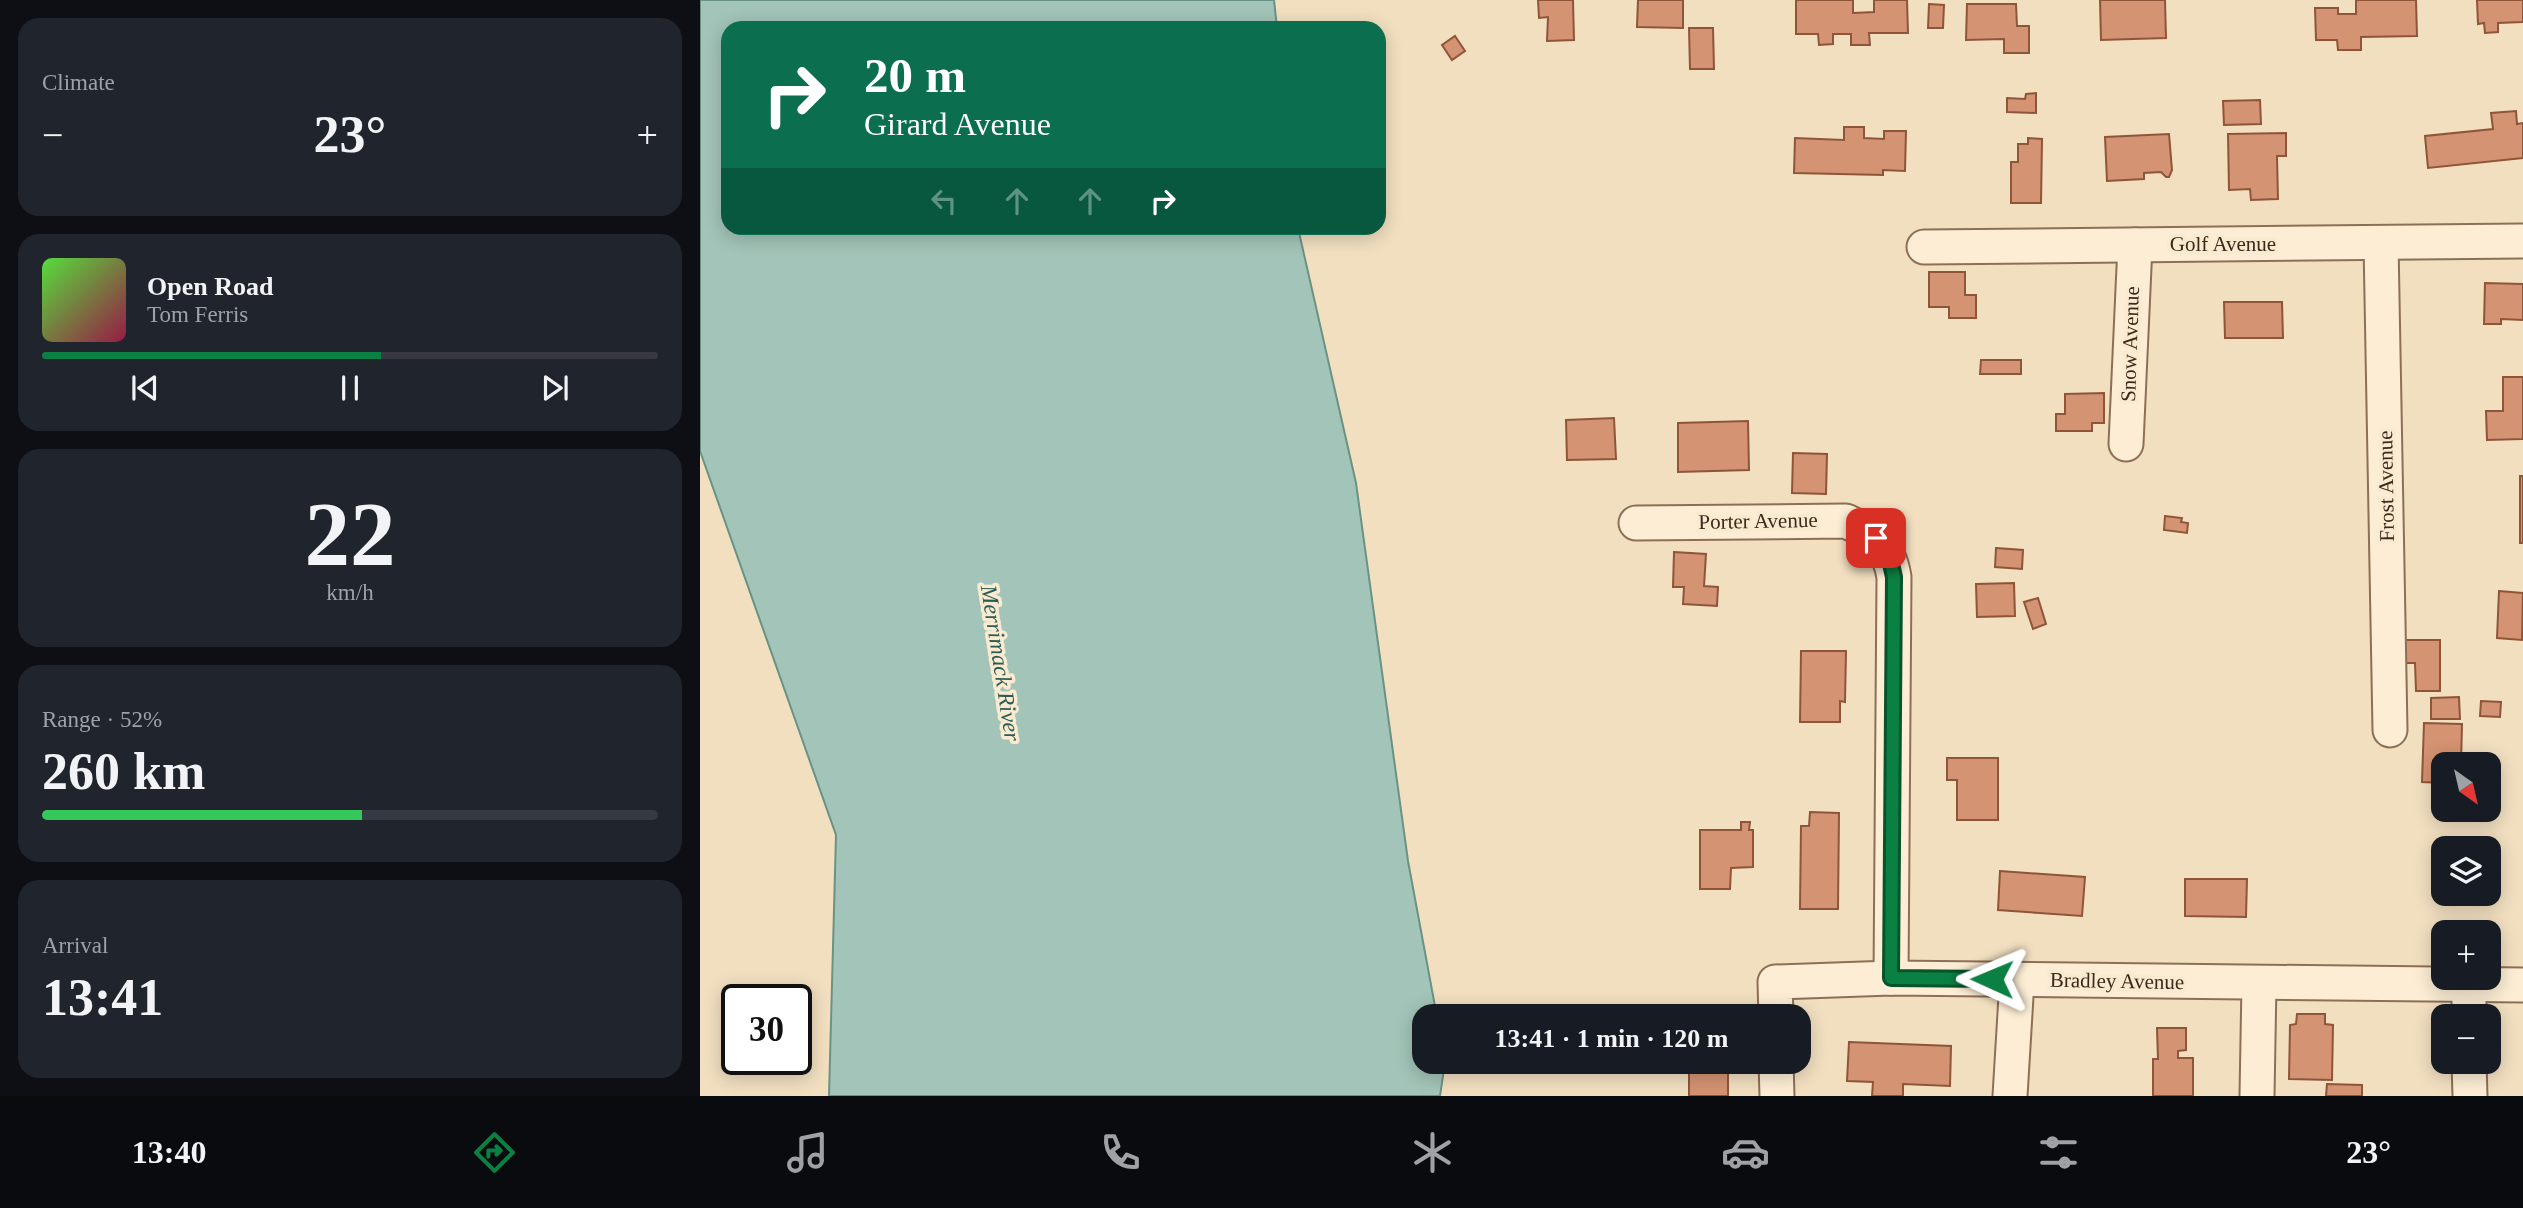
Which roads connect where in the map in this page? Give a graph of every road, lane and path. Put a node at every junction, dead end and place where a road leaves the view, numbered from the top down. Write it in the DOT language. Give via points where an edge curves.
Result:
graph roads {
  1 [pos="2523,242"];
  2 [pos="2381,243"];
  3 [pos="2135,245"];
  4 [pos="1924,247"];
  5 [pos="2126,444"];
  6 [pos="1636,523"];
  7 [pos="2390,730"];
  8 [pos="1891,978"];
  9 [pos="2017,980"];
  10 [pos="2259,982"];
  11 [pos="2523,985"];
  12 [pos="2469,1001"];
  13 [pos="1776,1004"];
  14 [pos="1776,1074"];
  15 [pos="2469,1074"];
  16 [pos="1777,1096"];
  17 [pos="2010,1096"];
  18 [pos="2256,1096"];
  19 [pos="2470,1096"];
  1 -- 2 [label="street, Golf Avenue"];
  2 -- 3 [label="street, Golf Avenue"];
  2 -- 7 [label="street, Frost Avenue"];
  3 -- 4 [label="street, Golf Avenue"];
  3 -- 5 [label="street, Snow Avenue"];
  6 -- 8 [label="street, Porter Avenue" via="1846,521 1876,538 1889,555 1894,577"];
  8 -- 9 [label="street, Bradley Avenue"];
  8 -- 13 [label="street, Bradley Avenue" via="1775,982"];
  9 -- 10 [label="street, Bradley Avenue"];
  9 -- 17 [label="street"];
  10 -- 12 [label="street, Bradley Avenue"];
  10 -- 18 [label="street"];
  11 -- 12 [label="street, Bradley Avenue"];
  14 -- 16 [label="street"];
  15 -- 19 [label="street"];
}
